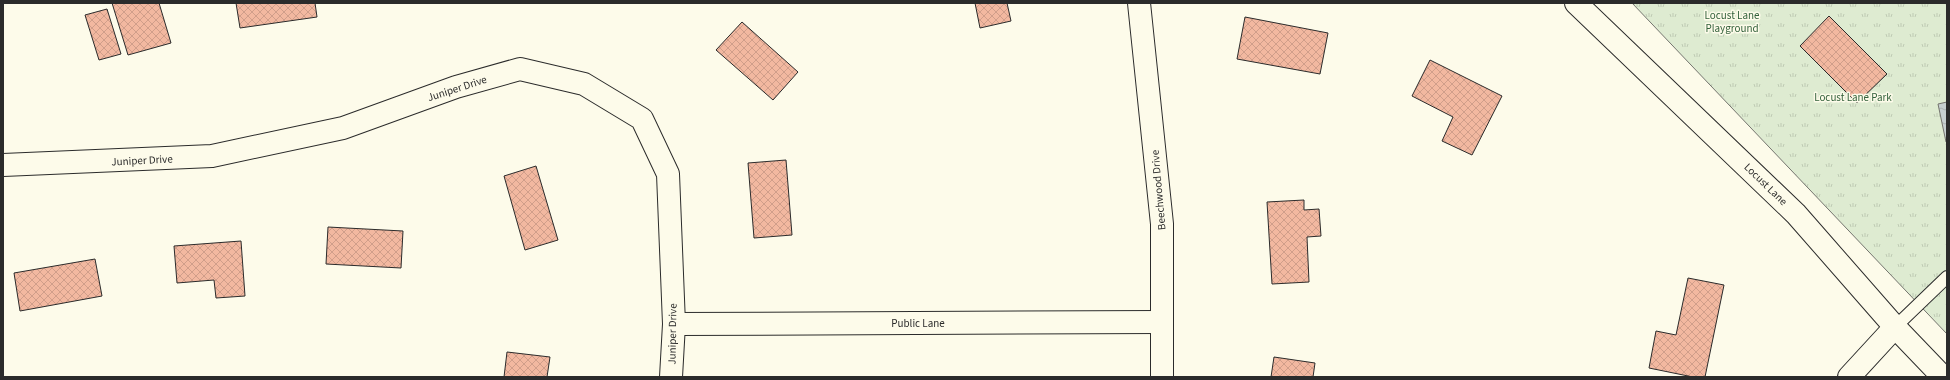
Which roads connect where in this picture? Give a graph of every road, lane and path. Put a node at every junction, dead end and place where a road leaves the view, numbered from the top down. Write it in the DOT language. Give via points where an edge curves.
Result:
graph roads {
  1 [pos="1139,3"];
  2 [pos="1576,3"];
  3 [pos="3,165"];
  4 [pos="1947,277"];
  5 [pos="1162,322"];
  6 [pos="674,324"];
  7 [pos="1895,327"];
  8 [pos="671,377"];
  9 [pos="1162,377"];
  10 [pos="1849,377"];
  11 [pos="1943,377"];
  1 -- 5 [label="street, Beechwood Drive" via="1162,224"];
  2 -- 7 [label="street, Locust Lane" via="1796,214"];
  3 -- 6 [label="street, Juniper Drive" via="212,156 343,128 456,87 520,70 584,84 642,119 668,174"];
  4 -- 7 [label="lane"];
  5 -- 6 [label="street, Public Lane"];
  5 -- 9 [label="street, Beechwood Drive"];
  6 -- 8 [label="street, Juniper Drive"];
  7 -- 10 [label="street"];
  7 -- 11 [label="street, Locust Lane"];
}
